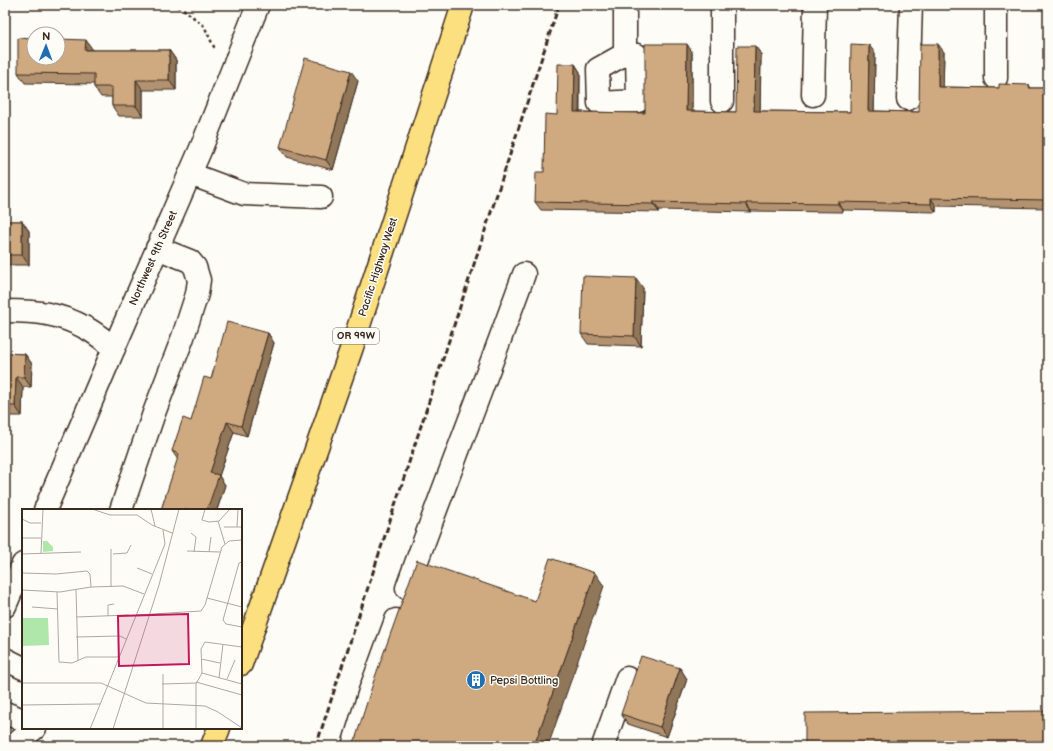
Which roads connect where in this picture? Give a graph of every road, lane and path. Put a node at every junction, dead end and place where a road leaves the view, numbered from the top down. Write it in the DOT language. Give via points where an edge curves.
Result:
graph roads {
  1 [pos="172,5"];
  2 [pos="258,5"];
  3 [pos="464,5"];
  4 [pos="625,5"];
  5 [pos="722,5"];
  6 [pos="815,5"];
  7 [pos="911,5"];
  8 [pos="996,5"];
  9 [pos="625,54"];
  10 [pos="235,65"];
  11 [pos="996,78"];
  12 [pos="813,95"];
  13 [pos="908,99"];
  14 [pos="722,102"];
  15 [pos="190,174"];
  16 [pos="321,197"];
  17 [pos="157,248"];
  18 [pos="524,274"];
  19 [pos="5,311"];
  20 [pos="114,348"];
  21 [pos="47,509"];
  22 [pos="121,509"];
  23 [pos="22,567"];
  24 [pos="12,601"];
  25 [pos="5,660"];
  26 [pos="242,661"];
  27 [pos="22,668"];
  28 [pos="627,678"];
  29 [pos="5,713"];
  30 [pos="22,720"];
  31 [pos="34,729"];
  32 [pos="219,729"];
  33 [pos="13,746"];
  34 [pos="212,746"];
  35 [pos="353,746"];
  36 [pos="603,746"];
  1 -- 10 [label="path" via="182,8 204,26 214,47"];
  2 -- 10 [label="street, Northwest 9th Street"];
  3 -- 26 [label="highway, Pacific Highway West / OR 99W" via="352,348"];
  4 -- 9 [label="street"];
  5 -- 14 [label="street"];
  6 -- 12 [label="street"];
  7 -- 13 [label="street"];
  8 -- 11 [label="street"];
  10 -- 15 [label="street, Northwest 9th Street"];
  15 -- 16 [label="street" via="244,194"];
  15 -- 17 [label="street, Northwest 9th Street"];
  17 -- 20 [label="street, Northwest 9th Street"];
  17 -- 22 [label="street" via="190,260 199,280 183,337"];
  18 -- 35 [label="street" via="438,503 370,691"];
  19 -- 20 [label="street" via="43,312 62,316 87,328"];
  20 -- 21 [label="street, Northwest 9th Street"];
  23 -- 24 [label="street"];
  25 -- 27 [label="street"];
  28 -- 36 [label="street"];
  29 -- 30 [label="street"];
  31 -- 33 [label="street"];
  32 -- 34 [label="highway"];
}
